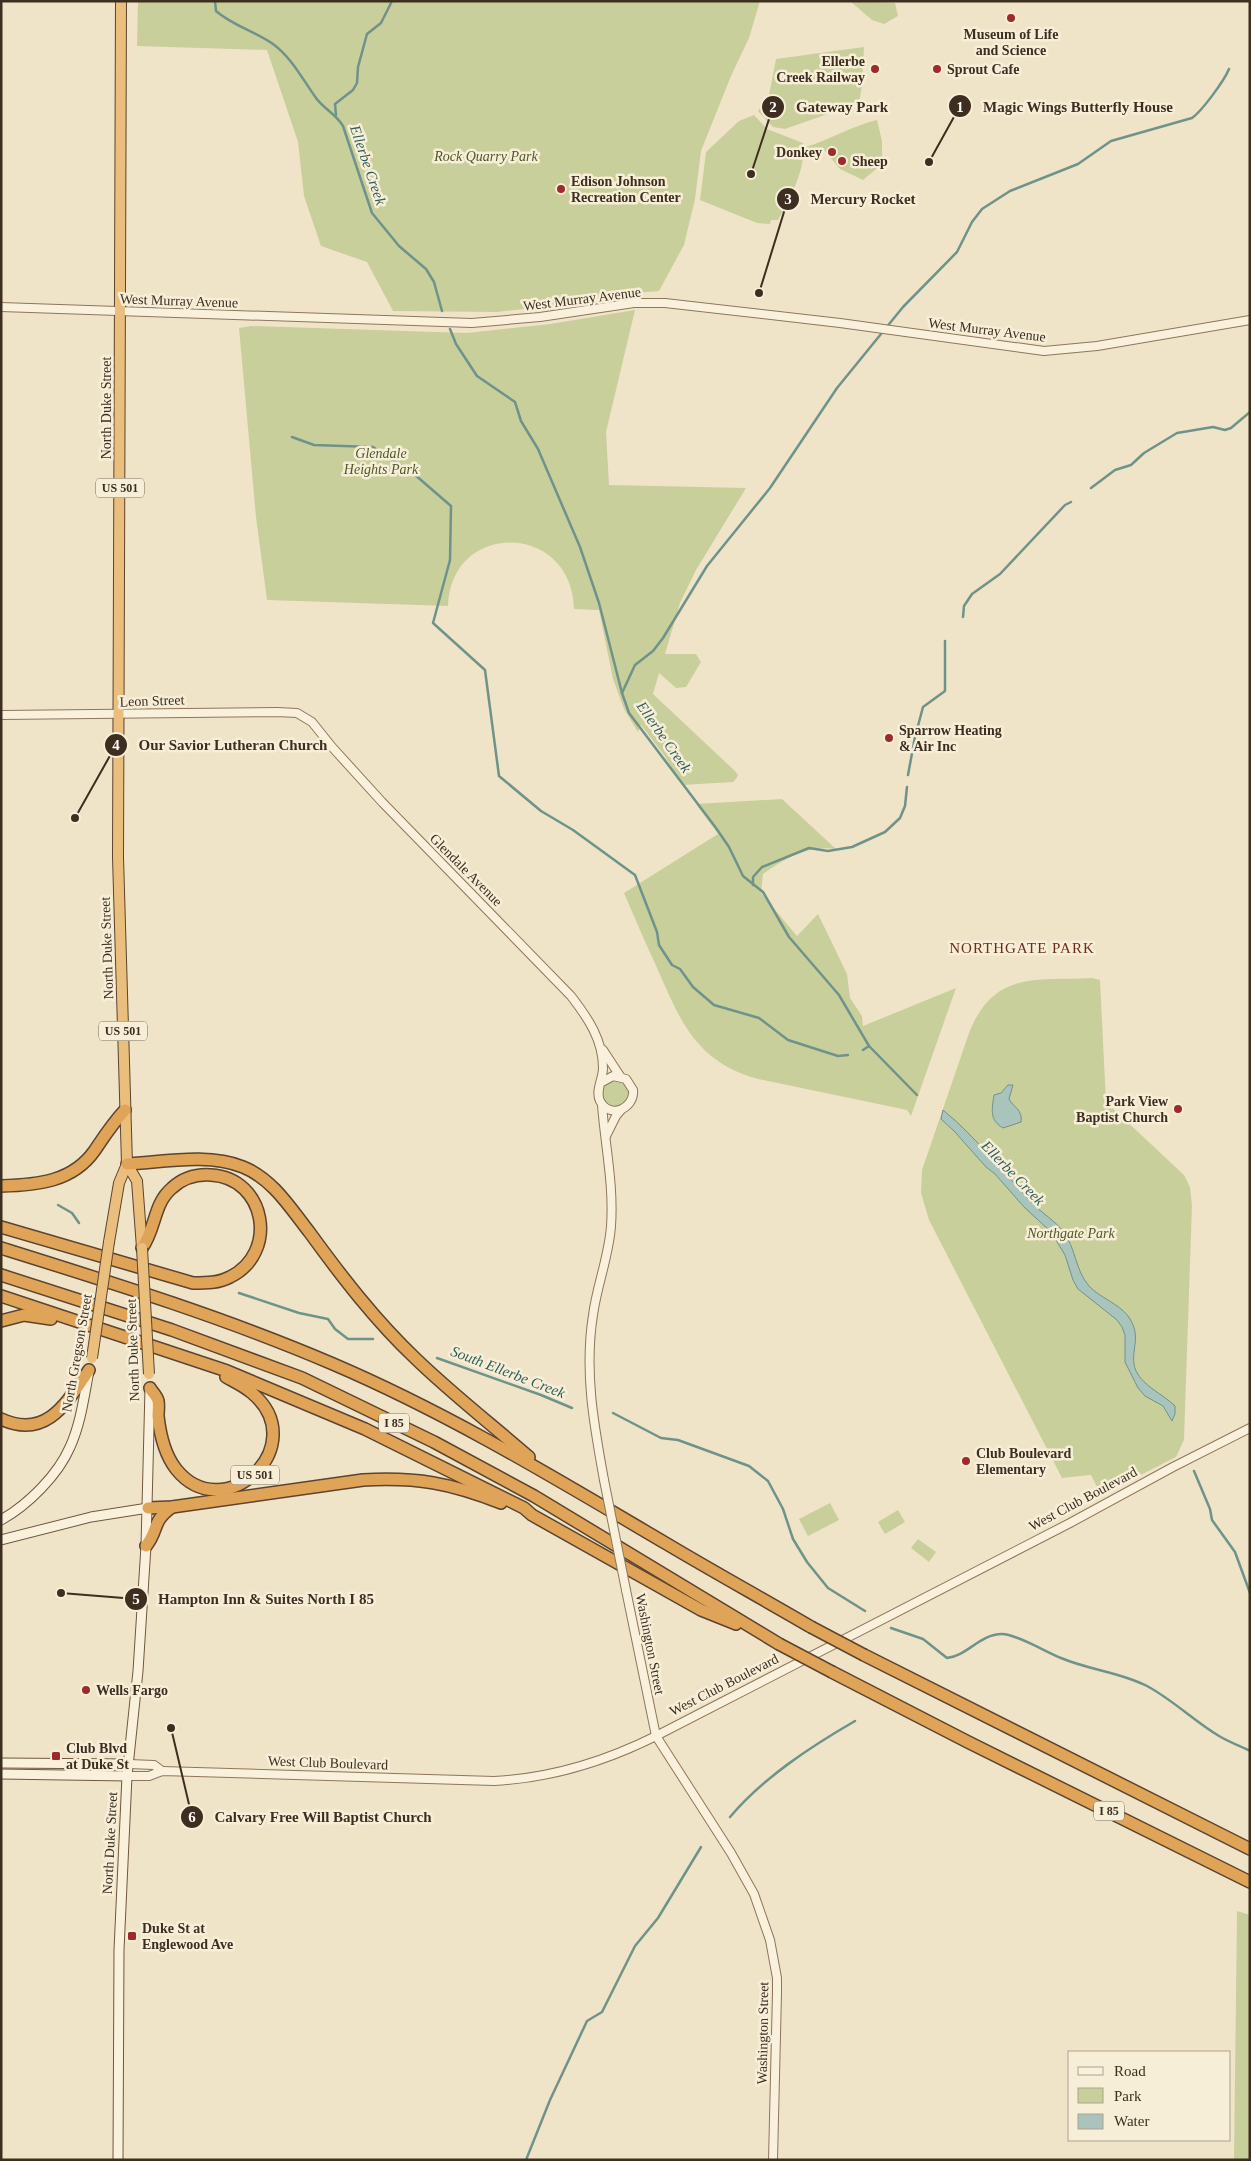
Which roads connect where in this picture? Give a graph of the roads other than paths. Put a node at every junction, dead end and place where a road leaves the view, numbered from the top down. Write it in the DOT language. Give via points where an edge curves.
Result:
graph roads {
  1 [pos="121,1"];
  2 [pos="1,307"];
  3 [pos="120,312"];
  4 [pos="1250,320"];
  5 [pos="120,714"];
  6 [pos="1,715"];
  7 [pos="303,715"];
  8 [pos="602,1048"];
  9 [pos="620,1076"];
  10 [pos="602,1082"];
  11 [pos="602,1105"];
  12 [pos="125,1110"];
  13 [pos="621,1110"];
  14 [pos="606,1136"];
  15 [pos="127,1164"];
  16 [pos="1,1186"];
  17 [pos="1,1227"];
  18 [pos="1,1248"];
  19 [pos="142,1248"];
  20 [pos="1,1275"];
  21 [pos="1,1296"];
  22 [pos="65,1318"];
  23 [pos="1,1321"];
  24 [pos="179,1356"];
  25 [pos="89,1370"];
  26 [pos="150,1388"];
  27 [pos="1,1419"];
  28 [pos="1250,1428"];
  29 [pos="544,1470"];
  30 [pos="172,1507"];
  31 [pos="148,1508"];
  32 [pos="532,1515"];
  33 [pos="1,1520"];
  34 [pos="1,1540"];
  35 [pos="146,1546"];
  36 [pos="759,1633"];
  37 [pos="656,1736"];
  38 [pos="1,1763"];
  39 [pos="129,1764"];
  40 [pos="162,1771"];
  41 [pos="1,1774"];
  42 [pos="127,1776"];
  43 [pos="1250,1849"];
  44 [pos="1250,1882"];
  45 [pos="118,2160"];
  46 [pos="773,2160"];
  1 -- 3 [label="highway, North Duke Street / US 501"];
  2 -- 3 [label="street, West Murray Avenue"];
  3 -- 4 [label="street, West Murray Avenue" via="472,323 634,303 665,303 1044,351 1097,346"];
  3 -- 5 [label="highway, North Duke Street / US 501"];
  5 -- 6 [label="street, Leon Street"];
  5 -- 7 [label="street, Leon Street" via="277,712"];
  5 -- 12 [label="highway, North Duke Street / US 501" via="118,857"];
  7 -- 8 [label="street, Glendale Avenue" via="382,802 571,996"];
  8 -- 9 [label="street, Glendale Avenue"];
  8 -- 10 [label="street, Glendale Avenue"];
  9 -- 10 [label="street" via="609,1077"];
  9 -- 13 [label="street" via="629,1082 634,1093 630,1104"];
  10 -- 11 [label="street" via="598,1092"];
  11 -- 13 [label="street" via="610,1110"];
  11 -- 14 [label="street, Washington Street"];
  12 -- 15 [label="highway, North Duke Street / US 501"];
  12 -- 16 [label="highway" via="82,1165 60,1178 41,1184"];
  13 -- 14 [label="street"];
  14 -- 37 [label="street, Washington Street, bridge" via="611,1228 593,1314 589,1360 591,1404"];
  15 -- 19 [label="highway, North Duke Street / US 501" via="137,1181"];
  15 -- 25 [label="highway, North Gregson Street / US 501, bridge" via="119,1183"];
  15 -- 29 [label="highway" via="222,1160 244,1167 262,1178 284,1199 337,1271 407,1350"];
  17 -- 19 [label="highway" via="193,1283 206,1284 230,1277 252,1258 261,1235 258,1209 249,1193 233,1180 195,1176 177,1184 164,1197 155,1214 150,1237"];
  18 -- 29 [label="highway, I 85" via="214,1318 334,1364"];
  19 -- 26 [label="highway, North Duke Street / US 501, bridge"];
  20 -- 36 [label="highway, I 85" via="172,1330 302,1378 434,1442 534,1496 708,1599"];
  21 -- 22 [label="highway, US 501"];
  22 -- 23 [label="highway" via="24,1316"];
  22 -- 24 [label="highway, US 501"];
  24 -- 26 [label="highway, US 501" via="243,1387 265,1408 271,1424 272,1447 258,1473 242,1484 226,1489 209,1488 188,1480 168,1456 160,1427 158,1400"];
  24 -- 32 [label="highway" via="227,1371 365,1429 524,1508"];
  25 -- 27 [label="highway" via="67,1402 49,1418 31,1425"];
  25 -- 33 [label="main road, North Gregson Street" via="70,1448 37,1492"];
  26 -- 31 [label="main road, North Duke Street"];
  28 -- 37 [label="street, West Club Boulevard"];
  29 -- 43 [label="highway, I 85, bridge" via="811,1627"];
  30 -- 31 [label="highway"];
  30 -- 32 [label="highway" via="355,1481 393,1479 442,1484"];
  30 -- 35 [label="highway" via="157,1521"];
  31 -- 34 [label="main road" via="91,1517"];
  31 -- 35 [label="main road, North Duke Street"];
  32 -- 36 [label="highway" via="702,1610"];
  35 -- 39 [label="main road, North Duke Street"];
  36 -- 44 [label="highway, I 85, bridge"];
  37 -- 40 [label="street, West Club Boulevard" via="625,1752 578,1768 510,1780"];
  37 -- 46 [label="street, Washington Street" via="749,1883 763,1914 777,1978"];
  38 -- 39 [label="main road, West Club Boulevard"];
  39 -- 40 [label="street, West Club Boulevard" via="154,1765"];
  39 -- 42 [label="main road, North Duke Street"];
  40 -- 42 [label="street, West Club Boulevard" via="149,1776"];
  41 -- 42 [label="main road, West Club Boulevard"];
  42 -- 45 [label="main road, North Duke Street" via="118,1966"];
}
